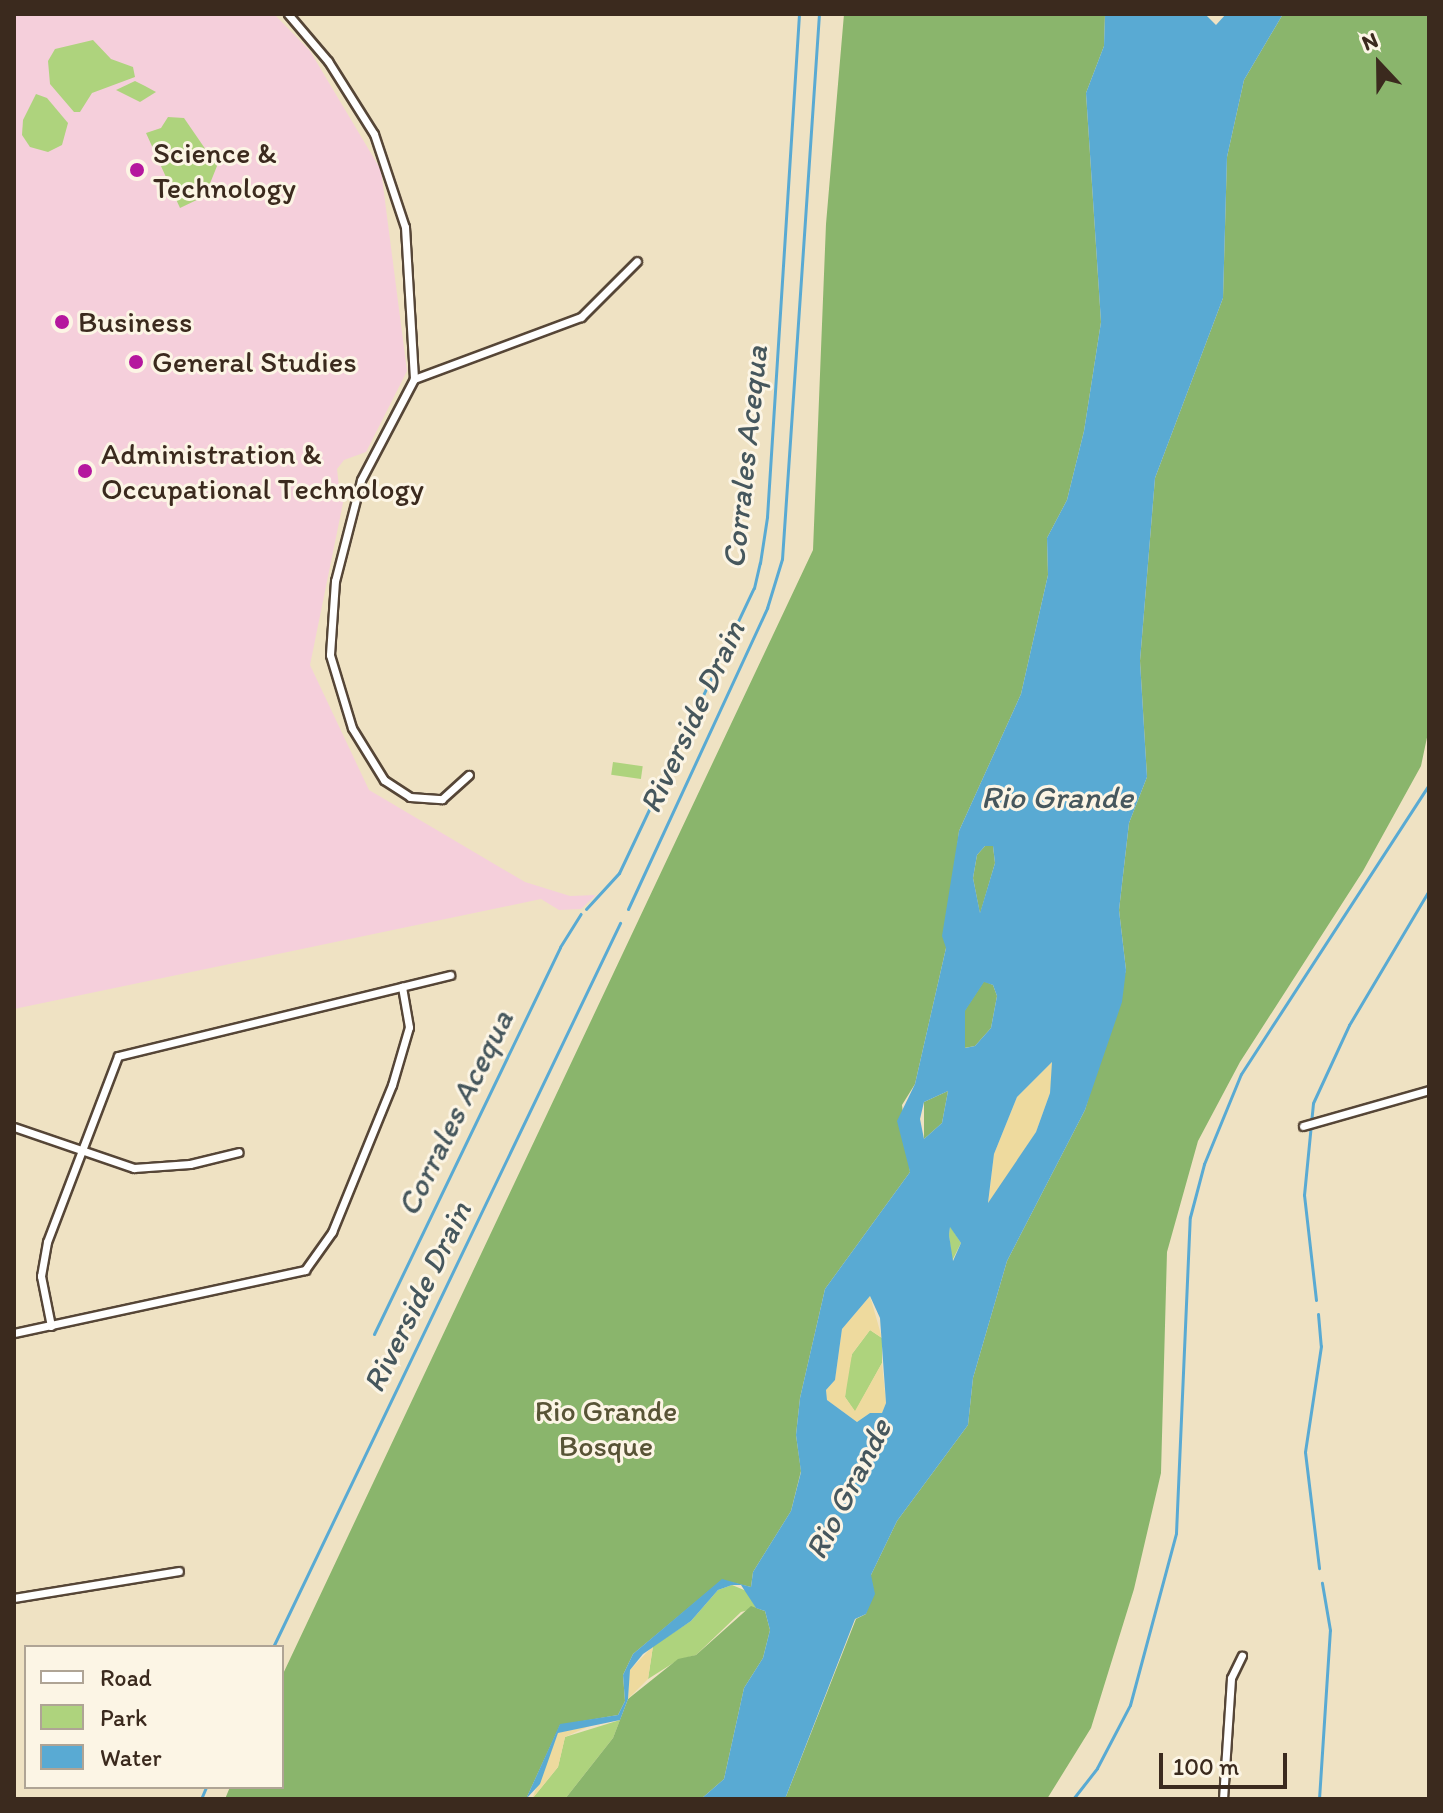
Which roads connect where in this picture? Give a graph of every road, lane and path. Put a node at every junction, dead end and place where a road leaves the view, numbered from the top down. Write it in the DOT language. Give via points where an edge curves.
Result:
graph roads {
  1 [pos="288,14"];
  2 [pos="637,261"];
  3 [pos="414,379"];
  4 [pos="469,775"];
  5 [pos="450,975"];
  6 [pos="402,987"];
  7 [pos="1429,1090"];
  8 [pos="1304,1126"];
  9 [pos="14,1127"];
  10 [pos="81,1147"];
  11 [pos="239,1152"];
  12 [pos="51,1326"];
  13 [pos="14,1333"];
  14 [pos="179,1571"];
  15 [pos="14,1598"];
  16 [pos="1242,1655"];
  17 [pos="1223,1799"];
  1 -- 3 [label="street" via="328,61 374,134 405,227"];
  2 -- 3 [label="street" via="581,317"];
  3 -- 4 [label="street" via="361,480 335,581 330,655 352,728 384,780 410,797 442,799"];
  5 -- 6 [label="street"];
  6 -- 10 [label="street" via="118,1056"];
  6 -- 12 [label="street" via="409,1027 392,1085 332,1232 305,1270"];
  7 -- 8 [label="street"];
  9 -- 10 [label="street"];
  10 -- 11 [label="street" via="134,1168 190,1164"];
  10 -- 12 [label="street" via="47,1242 41,1276"];
  12 -- 13 [label="street"];
  14 -- 15 [label="street"];
  16 -- 17 [label="street" via="1231,1678"];
}
